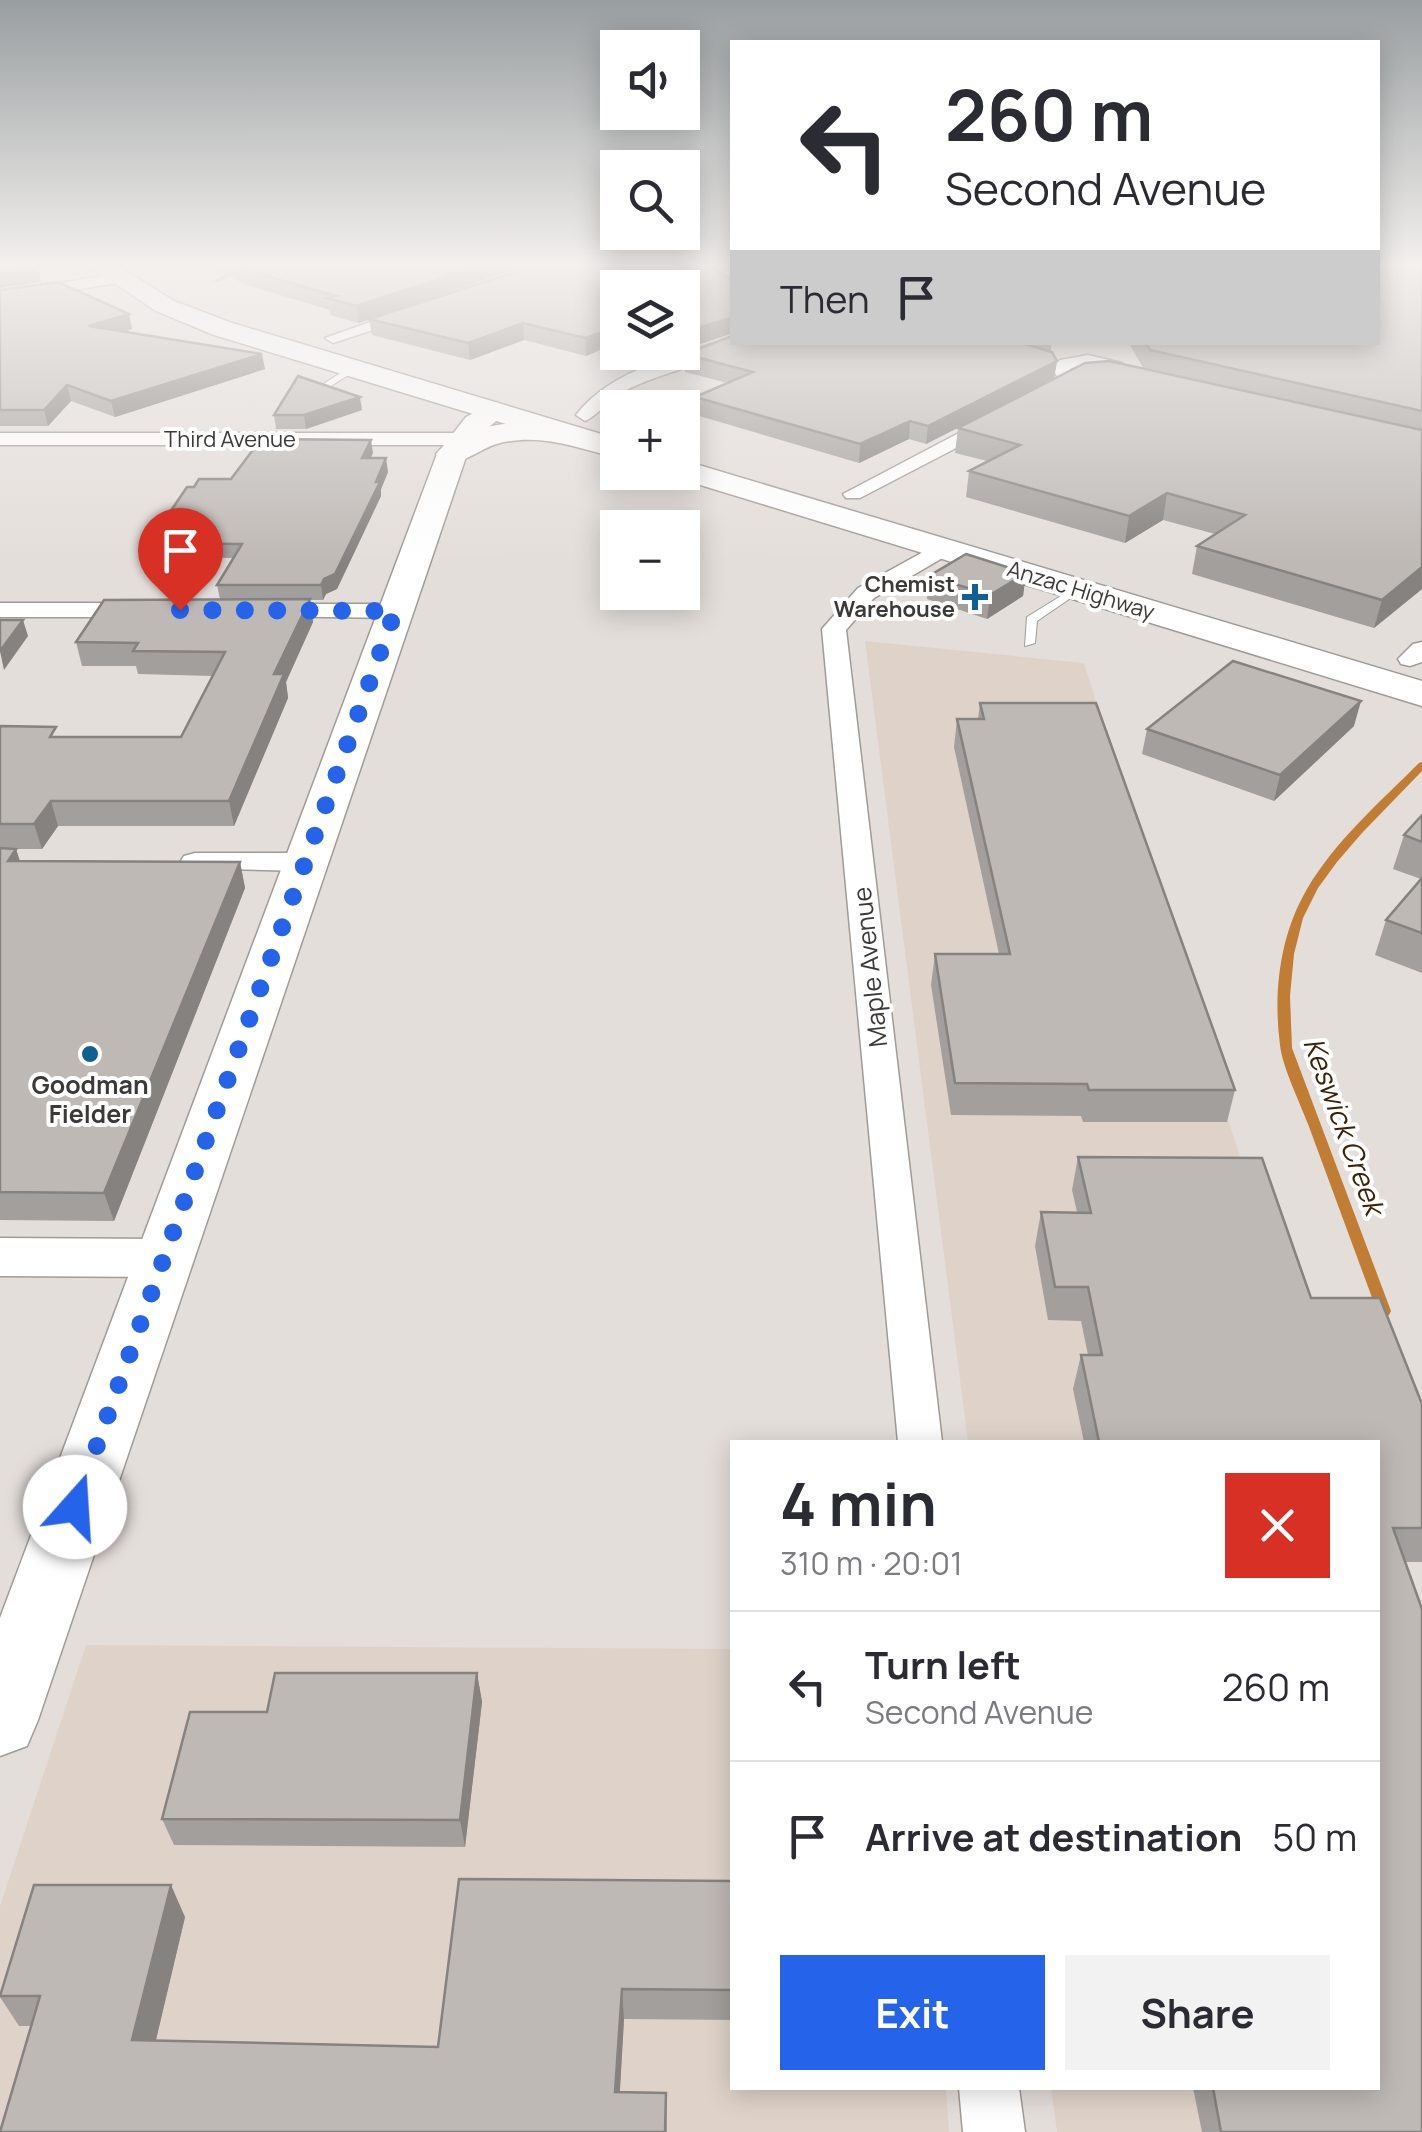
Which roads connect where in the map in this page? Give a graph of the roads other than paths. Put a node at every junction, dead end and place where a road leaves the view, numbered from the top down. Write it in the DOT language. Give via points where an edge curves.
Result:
graph roads {
  1 [pos="344,363"];
  2 [pos="409,363"];
  3 [pos="679,363"];
  4 [pos="1080,363"];
  5 [pos="1105,363"];
  6 [pos="1063,366"];
  7 [pos="354,368"];
  8 [pos="434,372"];
  9 [pos="325,386"];
  10 [pos="1056,388"];
  11 [pos="1024,405"];
  12 [pos="496,410"];
  13 [pos="590,423"];
  14 [pos="0,439"];
  15 [pos="457,446"];
  16 [pos="700,449"];
  17 [pos="716,454"];
  18 [pos="700,461"];
  19 [pos="700,474"];
  20 [pos="853,494"];
  21 [pos="920,513"];
  22 [pos="1015,541"];
  23 [pos="943,548"];
  24 [pos="1077,588"];
  25 [pos="0,610"];
  26 [pos="170,610"];
  27 [pos="246,611"];
  28 [pos="395,611"];
  29 [pos="1238,623"];
  30 [pos="1028,643"];
  31 [pos="1419,666"];
  32 [pos="158,862"];
  33 [pos="304,862"];
  34 [pos="0,1258"];
  35 [pos="163,1258"];
  36 [pos="920,1440"];
  37 [pos="0,1720"];
  38 [pos="989,2090"];
  39 [pos="994,2132"];
  1 -- 7 [label="highway"];
  2 -- 8 [label="highway"];
  3 -- 13 [label="street" via="593,402"];
  4 -- 6 [label="street"];
  5 -- 6 [label="street" via="1124,378"];
  6 -- 10 [label="street"];
  7 -- 9 [label="lane"];
  7 -- 12 [label="highway"];
  8 -- 12 [label="highway" via="477,392"];
  8 -- 13 [label="highway"];
  11 -- 20 [label="street"];
  12 -- 13 [label="highway"];
  12 -- 15 [label="main road" via="481,417"];
  13 -- 15 [label="highway" via="496,434"];
  14 -- 15 [label="street, Third Avenue"];
  15 -- 28 [label="main road"];
  16 -- 17 [label="highway, Anzac Highway"];
  17 -- 18 [label="highway"];
  17 -- 20 [label="highway, Anzac Highway"];
  19 -- 23 [label="highway, Anzac Highway"];
  20 -- 21 [label="highway, Anzac Highway"];
  21 -- 22 [label="highway, Anzac Highway"];
  21 -- 23 [label="highway" via="946,532"];
  22 -- 23 [label="highway"];
  22 -- 29 [label="highway, Anzac Highway"];
  23 -- 24 [label="highway, Anzac Highway"];
  23 -- 36 [label="street, Maple Avenue" via="866,592 834,629"];
  24 -- 29 [label="highway, Anzac Highway"];
  24 -- 30 [label="lane" via="1031,620"];
  25 -- 26 [label="street"];
  27 -- 28 [label="street"];
  28 -- 33 [label="main road"];
  29 -- 31 [label="highway, Anzac Highway"];
  32 -- 33 [label="street"];
  33 -- 35 [label="main road"];
  34 -- 35 [label="street"];
  35 -- 37 [label="main road"];
  38 -- 39 [label="street"];
}
